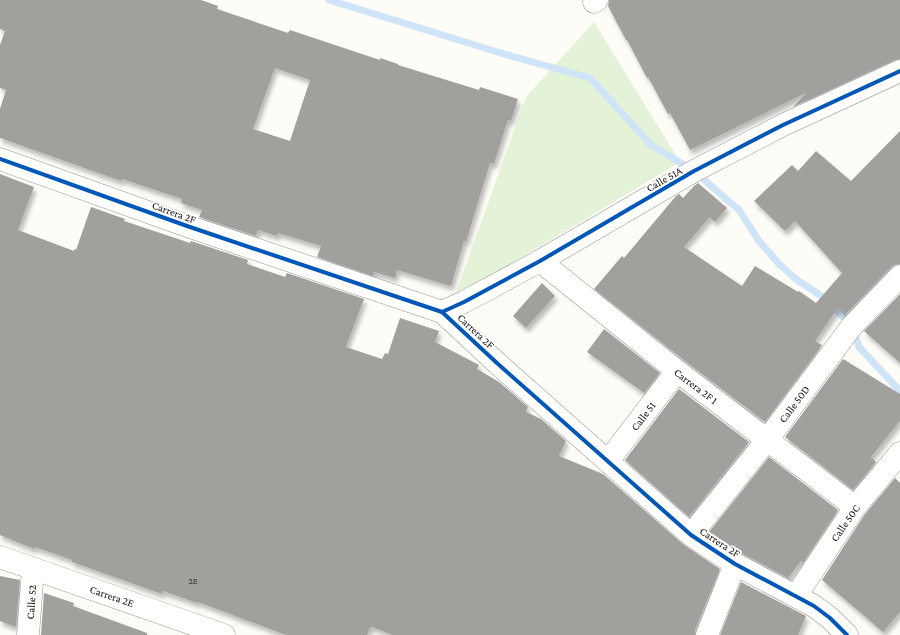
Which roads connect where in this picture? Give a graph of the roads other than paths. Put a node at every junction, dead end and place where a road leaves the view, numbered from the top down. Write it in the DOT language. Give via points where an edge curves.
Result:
graph roads {
  1 [pos="900,71"];
  2 [pos="0,159"];
  3 [pos="540,261"];
  4 [pos="900,276"];
  5 [pos="442,312"];
  6 [pos="677,371"];
  7 [pos="767,440"];
  8 [pos="900,453"];
  9 [pos="608,461"];
  10 [pos="855,507"];
  11 [pos="691,535"];
  12 [pos="0,557"];
  13 [pos="735,564"];
  14 [pos="33,569"];
  15 [pos="796,596"];
  16 [pos="826,627"];
  17 [pos="28,635"];
  18 [pos="224,635"];
  19 [pos="707,635"];
  20 [pos="847,635"];
  1 -- 3 [label="street, Calle 51A" via="783,125 694,171"];
  2 -- 5 [label="street, Carrera 2F"];
  3 -- 5 [label="street, Calle 51A"];
  3 -- 6 [label="street, Carrera 2F 1"];
  4 -- 7 [label="street, Calle 50D" via="852,326"];
  5 -- 9 [label="street, Carrera 2F"];
  6 -- 7 [label="street, Carrera 2F 1"];
  6 -- 9 [label="street, Calle 51"];
  7 -- 10 [label="street, Carrera 2F 1"];
  7 -- 11 [label="street, Calle 50D"];
  8 -- 10 [label="street, Calle 50C"];
  9 -- 11 [label="street, Carrera 2F"];
  10 -- 15 [label="street, Calle 50C"];
  11 -- 13 [label="street, Carrera 2F"];
  12 -- 14 [label="street, Carrera 2E"];
  13 -- 15 [label="street, Carrera 2F"];
  13 -- 19 [label="street"];
  14 -- 17 [label="street, Calle 52"];
  14 -- 18 [label="street, Carrera 2E"];
  15 -- 16 [label="street, Carrera 2F" via="814,606"];
  16 -- 20 [label="street, Carrera 2F"];
}
